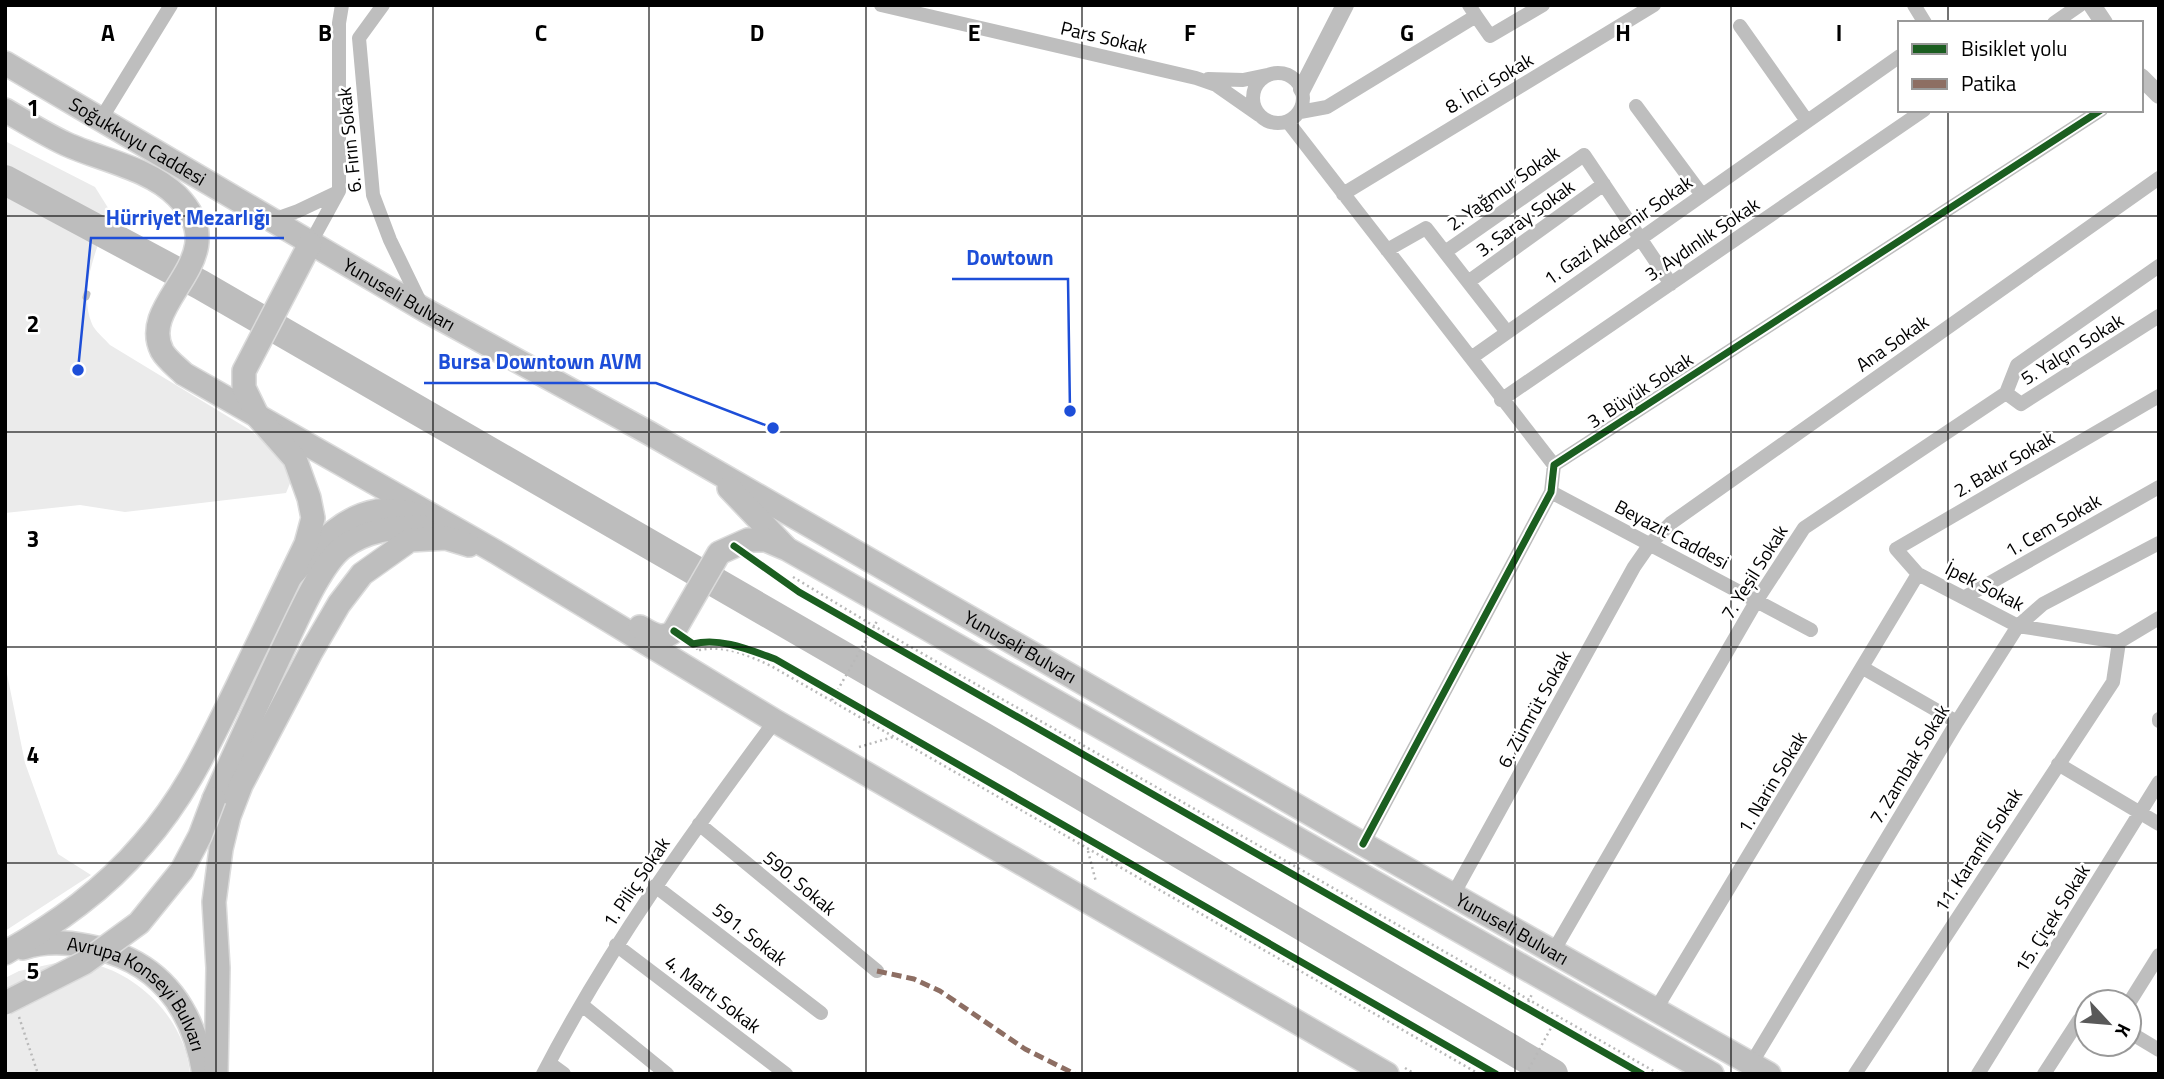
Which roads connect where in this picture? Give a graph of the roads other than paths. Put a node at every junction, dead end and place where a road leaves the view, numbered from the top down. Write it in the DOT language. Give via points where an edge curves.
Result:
graph roads {
  1 [pos="171,5"];
  2 [pos="342,5"];
  3 [pos="383,5"];
  4 [pos="881,5"];
  5 [pos="1543,5"];
  6 [pos="1654,5"];
  7 [pos="1914,5"];
  8 [pos="2080,5"];
  9 [pos="2092,5"];
  10 [pos="1347,7"];
  11 [pos="1472,11"];
  12 [pos="1924,21"];
  13 [pos="2057,21"];
  14 [pos="2103,21"];
  15 [pos="1741,26"];
  16 [pos="1898,56"];
  17 [pos="5,63"];
  18 [pos="1269,75"];
  19 [pos="1196,78"];
  20 [pos="2143,82"];
  21 [pos="1302,89"];
  22 [pos="2159,95"];
  23 [pos="1636,106"];
  24 [pos="5,110"];
  25 [pos="1300,112"];
  26 [pos="1921,112"];
  27 [pos="2098,112"];
  28 [pos="1259,115"];
  29 [pos="101,119"];
  30 [pos="1807,121"];
  31 [pos="1288,122"];
  32 [pos="2159,178"];
  33 [pos="1604,184"];
  34 [pos="339,191"];
  35 [pos="1343,194"];
  36 [pos="1702,195"];
  37 [pos="270,221"];
  38 [pos="1640,238"];
  39 [pos="310,244"];
  40 [pos="1387,250"];
  41 [pos="1445,252"];
  42 [pos="2159,266"];
  43 [pos="1468,282"];
  44 [pos="1671,284"];
  45 [pos="425,310"];
  46 [pos="2159,316"];
  47 [pos="1507,332"];
  48 [pos="1471,358"];
  49 [pos="2006,393"];
  50 [pos="2159,396"];
  51 [pos="1501,400"];
  52 [pos="258,417"];
  53 [pos="700,462"];
  54 [pos="1554,465"];
  55 [pos="2159,487"];
  56 [pos="1551,492"];
  57 [pos="432,516"];
  58 [pos="464,534"];
  59 [pos="2159,543"];
  60 [pos="1650,544"];
  61 [pos="496,552"];
  62 [pos="786,560"];
  63 [pos="1918,573"];
  64 [pos="290,577"];
  65 [pos="1965,597"];
  66 [pos="1757,600"];
  67 [pos="2159,618"];
  68 [pos="2018,626"];
  69 [pos="1811,630"];
  70 [pos="2119,642"];
  71 [pos="1863,668"];
  72 [pos="775,721"];
  73 [pos="1956,722"];
  74 [pos="2058,764"];
  75 [pos="2159,782"];
  76 [pos="2140,813"];
  77 [pos="699,824"];
  78 [pos="2159,824"];
  79 [pos="1363,844"];
  80 [pos="655,886"];
  81 [pos="1454,893"];
  82 [pos="616,945"];
  83 [pos="1554,950"];
  84 [pos="5,954"];
  85 [pos="2159,955"];
  86 [pos="877,971"];
  87 [pos="2153,976"];
  88 [pos="11,1005"];
  89 [pos="582,1005"];
  90 [pos="1656,1009"];
  91 [pos="821,1013"];
  92 [pos="2073,1029"];
  93 [pos="2143,1040"];
  94 [pos="2159,1050"];
  95 [pos="546,1068"];
  96 [pos="1760,1069"];
  97 [pos="205,1074"];
  98 [pos="216,1074"];
  99 [pos="564,1074"];
  100 [pos="667,1074"];
  101 [pos="786,1074"];
  102 [pos="1387,1074"];
  103 [pos="1712,1074"];
  104 [pos="1855,1074"];
  105 [pos="1978,1074"];
  106 [pos="2044,1074"];
  1 -- 29 [label="street"];
  2 -- 34 [label="street, 6. Fırın Sokak"];
  3 -- 45 [label="street, 6. Fırın Sokak" via="359,37 373,195"];
  4 -- 19 [label="street, Pars Sokak"];
  5 -- 11 [label="street" via="1490,36"];
  6 -- 35 [label="street, 8. İnci Sokak"];
  7 -- 12 [label="street"];
  8 -- 13 [label="street"];
  9 -- 14 [label="street"];
  10 -- 21 [label="street"];
  11 -- 25 [label="street" via="1327,107"];
  15 -- 30 [label="street"];
  16 -- 30 [label="street, 1. Gazi Akdemir Sokak"];
  17 -- 29 [label="main road, Soğukkuyu Caddesi"];
  18 -- 19 [label="street" via="1243,80"];
  18 -- 21 [label="street" via="1292,77"];
  18 -- 28 [label="street" via="1254,93"];
  19 -- 28 [label="street" via="1216,85"];
  20 -- 22 [label="street"];
  21 -- 25 [label="street"];
  23 -- 36 [label="street"];
  24 -- 52 [label="main road, Soğukkuyu Caddesi" via="68,145 108,158 176,194 198,231 198,245 161,317 157,332 162,351 184,374"];
  25 -- 31 [label="street"];
  26 -- 44 [label="street, 3. Aydınlık Sokak"];
  27 -- 54 [label="street, 3. Büyük Sokak"];
  28 -- 31 [label="street" via="1272,123"];
  29 -- 37 [label="main road, Soğukkuyu Caddesi"];
  30 -- 36 [label="street, 1. Gazi Akdemir Sokak"];
  31 -- 35 [label="street"];
  32 -- 60 [label="street, Ana Sokak" via="1671,523"];
  33 -- 38 [label="street"];
  33 -- 41 [label="street, 2. Yağmur Sokak" via="1584,155"];
  33 -- 43 [label="street, 3. Saray Sokak"];
  34 -- 37 [label="street"];
  34 -- 39 [label="street, 6. Fırın Sokak"];
  35 -- 40 [label="street"];
  36 -- 38 [label="street, 1. Gazi Akdemir Sokak"];
  37 -- 39 [label="main road, Yunuseli Bulvarı"];
  38 -- 44 [label="street"];
  38 -- 47 [label="street, 1. Gazi Akdemir Sokak"];
  39 -- 45 [label="main road, Yunuseli Bulvarı"];
  39 -- 52 [label="main road" via="244,371 244,388"];
  40 -- 41 [label="street, 2. Yağmur Sokak" via="1426,228"];
  40 -- 48 [label="street"];
  41 -- 43 [label="street, 2. Yağmur Sokak"];
  42 -- 49 [label="street" via="2017,365"];
  43 -- 47 [label="street, 2. Yağmur Sokak"];
  44 -- 51 [label="street, 3. Aydınlık Sokak"];
  45 -- 53 [label="main road, Yunuseli Bulvarı"];
  46 -- 49 [label="street, 5. Yalçın Sokak" via="2021,404"];
  47 -- 48 [label="street, 1. Gazi Akdemir Sokak"];
  48 -- 51 [label="street"];
  49 -- 66 [label="street, 7. Yeşil Sokak" via="1804,528"];
  50 -- 63 [label="street, 2. Bakır Sokak" via="1896,549"];
  51 -- 54 [label="street"];
  52 -- 57 [label="main road"];
  52 -- 64 [label="main road" via="295,459 309,498 313,518"];
  53 -- 62 [label="main road" via="738,496"];
  53 -- 79 [label="main road, Yunuseli Bulvarı"];
  54 -- 56 [label="street"];
  55 -- 65 [label="street, 1. Cem Sokak"];
  56 -- 60 [label="street, Beyazıt Caddesi"];
  56 -- 79 [label="street"];
  57 -- 58 [label="main road"];
  57 -- 62 [label="main road" via="500,539 659,637 683,626 719,553 748,540 766,540"];
  57 -- 64 [label="main road" via="380,510 349,520"];
  58 -- 61 [label="main road"];
  58 -- 88 [label="main road, bridge" via="399,527 371,532 341,549 301,611 182,870 139,923 84,963"];
  59 -- 68 [label="street, 7. Zambak Sokak" via="2043,604"];
  60 -- 66 [label="street, Beyazıt Caddesi"];
  60 -- 81 [label="street, 6. Zümrüt Sokak"];
  61 -- 72 [label="main road"];
  61 -- 98 [label="main road" via="446,538 410,540 383,558 362,574 339,604 285,698 241,785 221,849 214,902"];
  62 -- 103 [label="main road, Yunuseli Bulvarı" via="913,621"];
  63 -- 65 [label="street, İpek Sokak"];
  63 -- 71 [label="street, 1. Narin Sokak"];
  64 -- 84 [label="main road" via="193,777 168,813 143,845 84,902"];
  65 -- 68 [label="street, İpek Sokak"];
  66 -- 69 [label="street, Beyazıt Caddesi"];
  66 -- 83 [label="street, 7. Yeşil Sokak"];
  67 -- 70 [label="street"];
  68 -- 70 [label="street, İpek Sokak"];
  68 -- 73 [label="street, 7. Zambak Sokak"];
  70 -- 74 [label="street, 11. Karanfil Sokak" via="2112,682"];
  71 -- 73 [label="street"];
  71 -- 90 [label="street, 1. Narin Sokak"];
  72 -- 77 [label="street, 1. Piliç Sokak"];
  72 -- 102 [label="main road"];
  73 -- 96 [label="street, 7. Zambak Sokak"];
  74 -- 76 [label="street"];
  74 -- 104 [label="street, 11. Karanfil Sokak"];
  75 -- 76 [label="street, 15. Çiçek Sokak"];
  76 -- 78 [label="street"];
  76 -- 105 [label="street, 15. Çiçek Sokak"];
  77 -- 80 [label="street, 1. Piliç Sokak"];
  77 -- 86 [label="street, 590. Sokak"];
  79 -- 81 [label="main road, Yunuseli Bulvarı"];
  80 -- 82 [label="street, 1. Piliç Sokak"];
  80 -- 91 [label="street, 591. Sokak"];
  81 -- 83 [label="main road, Yunuseli Bulvarı"];
  82 -- 89 [label="street, 1. Piliç Sokak"];
  82 -- 101 [label="street, 4. Martı Sokak"];
  83 -- 90 [label="main road, Yunuseli Bulvarı"];
  84 -- 97 [label="main road, Avrupa Konseyi Bulvarı" via="33,945 78,944 110,950 148,969 180,1005 201,1051"];
  85 -- 87 [label="street"];
  89 -- 95 [label="street, 1. Piliç Sokak"];
  89 -- 100 [label="street"];
  90 -- 96 [label="main road, Yunuseli Bulvarı"];
  92 -- 106 [label="street"];
  93 -- 94 [label="street"];
  95 -- 99 [label="street"];
}
